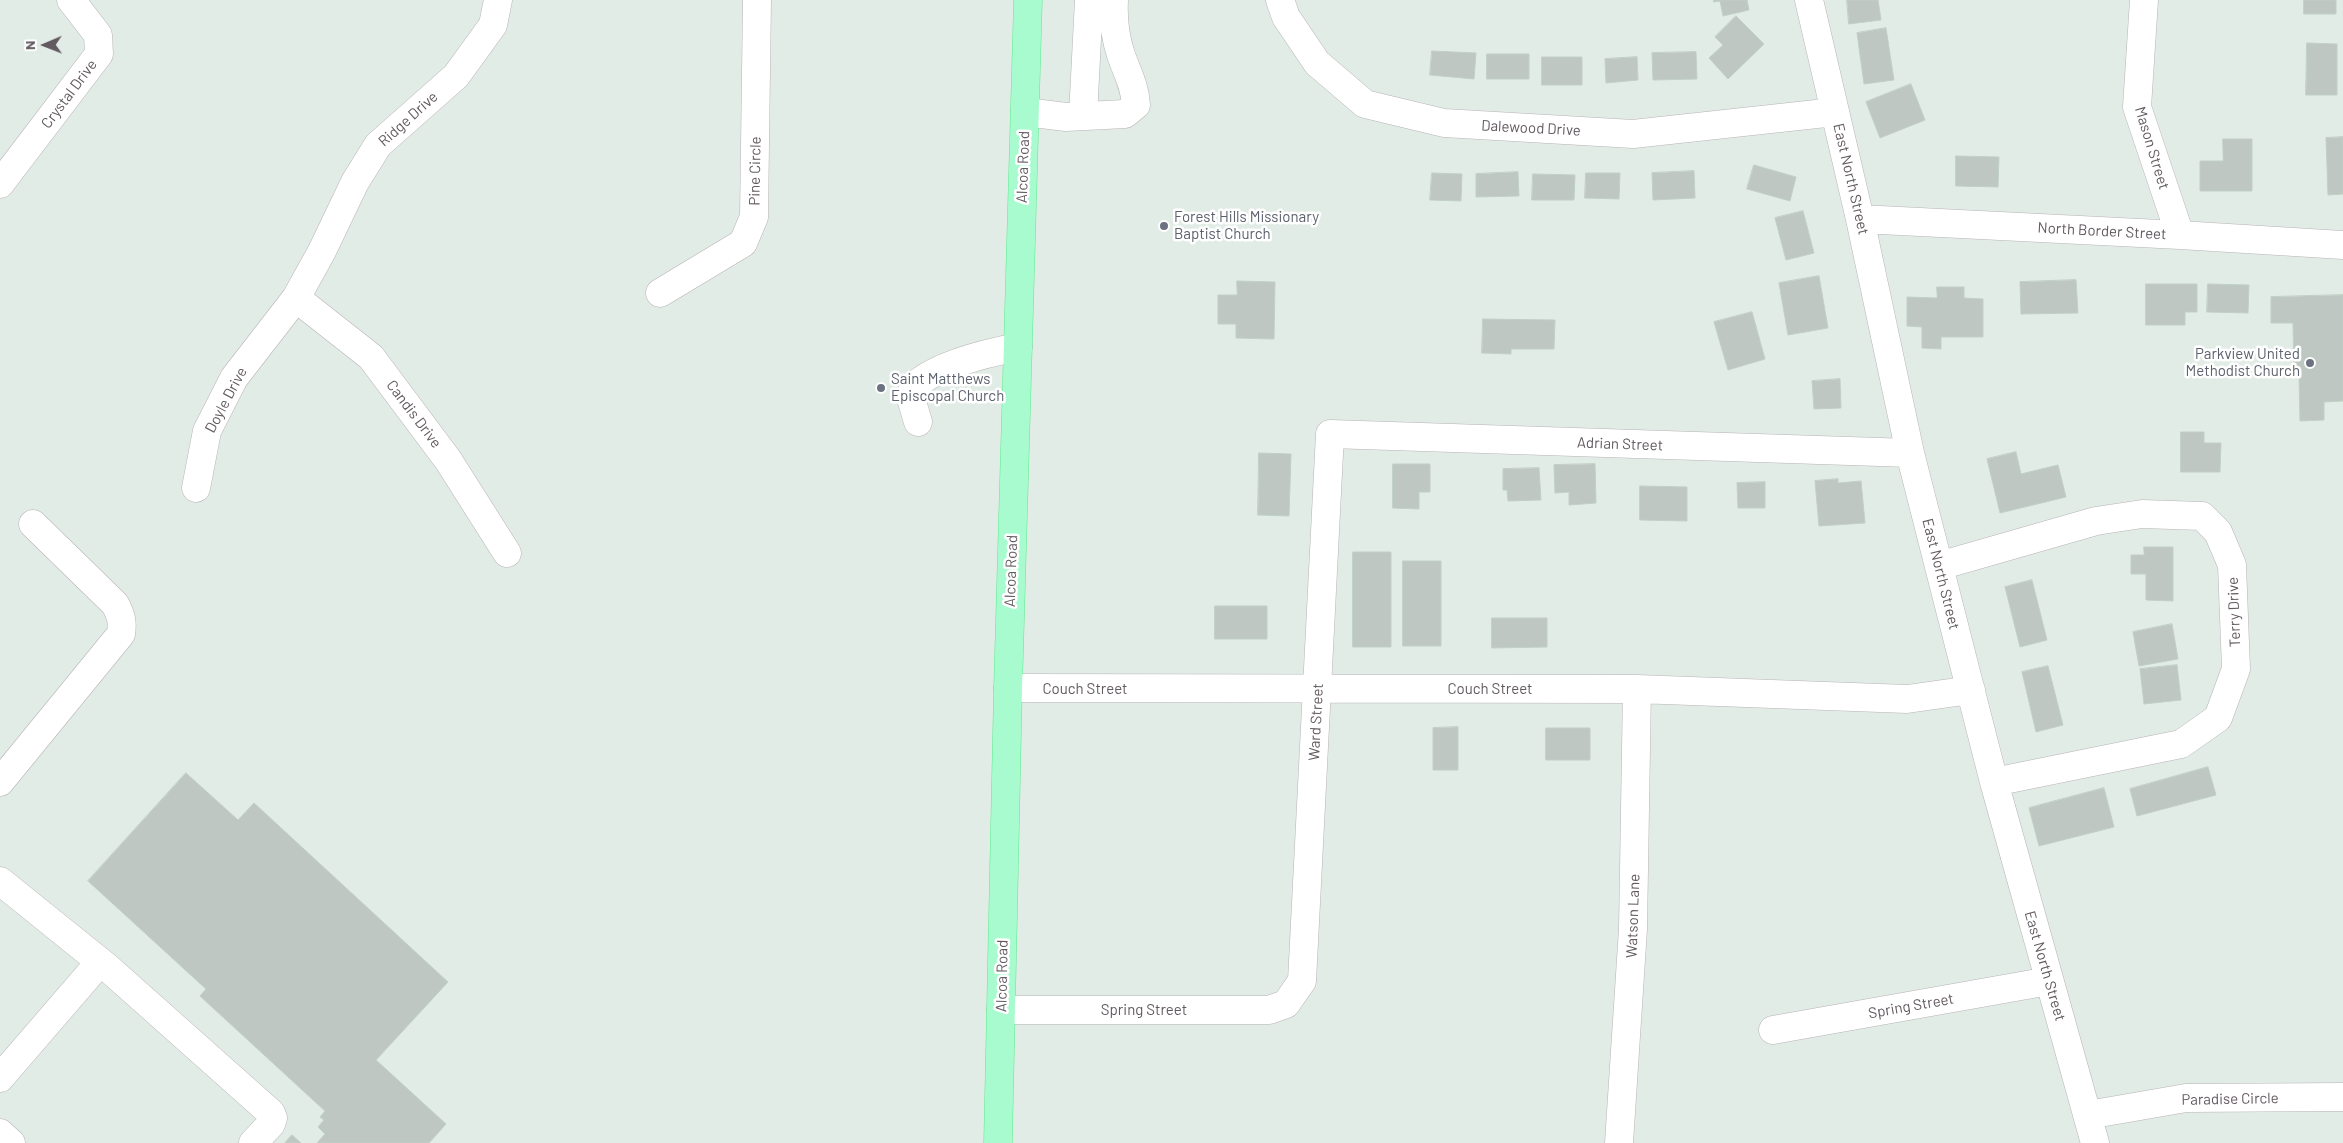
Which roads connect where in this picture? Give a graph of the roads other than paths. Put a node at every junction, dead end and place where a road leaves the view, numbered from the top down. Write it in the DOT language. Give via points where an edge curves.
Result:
graph roads {
  1 [pos="72,0"];
  2 [pos="498,0"];
  3 [pos="757,0"];
  4 [pos="1028,0"];
  5 [pos="1089,0"];
  6 [pos="1114,0"];
  7 [pos="1280,0"];
  8 [pos="1809,0"];
  9 [pos="2144,0"];
  10 [pos="1025,112"];
  11 [pos="1835,112"];
  12 [pos="1083,116"];
  13 [pos="0,184"];
  14 [pos="1860,220"];
  15 [pos="2180,235"];
  16 [pos="2343,245"];
  17 [pos="660,294"];
  18 [pos="296,298"];
  19 [pos="1018,347"];
  20 [pos="918,422"];
  21 [pos="1330,434"];
  22 [pos="1910,453"];
  23 [pos="196,488"];
  24 [pos="33,524"];
  25 [pos="507,553"];
  26 [pos="1939,566"];
  27 [pos="1008,688"];
  28 [pos="1318,689"];
  29 [pos="1637,689"];
  30 [pos="1971,690"];
  31 [pos="0,782"];
  32 [pos="1994,782"];
  33 [pos="0,880"];
  34 [pos="100,962"];
  35 [pos="2049,981"];
  36 [pos="1286,1004"];
  37 [pos="1001,1010"];
  38 [pos="1773,1030"];
  39 [pos="0,1078"];
  40 [pos="2343,1098"];
  41 [pos="2088,1116"];
  42 [pos="0,1133"];
  43 [pos="11,1143"];
  44 [pos="253,1143"];
  45 [pos="998,1143"];
  46 [pos="1619,1143"];
  47 [pos="2095,1143"];
  1 -- 13 [label="street, Crystal Drive" via="98,35 99,54"];
  2 -- 18 [label="street, Ridge Drive" via="493,25 456,76 378,145 355,182"];
  3 -- 17 [label="street, Pine Circle" via="754,218 743,243"];
  4 -- 10 [label="main road, Alcoa Road"];
  5 -- 12 [label="street"];
  6 -- 12 [label="street" via="1116,38 1135,92 1136,105 1125,114"];
  7 -- 11 [label="street, Dalewood Drive" via="1286,17 1317,63 1365,104 1444,124 1633,134"];
  8 -- 11 [label="street, East North Street"];
  9 -- 15 [label="street, Mason Street" via="2137,107"];
  10 -- 12 [label="street"];
  10 -- 19 [label="main road, Alcoa Road"];
  11 -- 14 [label="street, East North Street"];
  14 -- 15 [label="street, North Border Street"];
  14 -- 22 [label="street, East North Street"];
  15 -- 16 [label="street, North Border Street"];
  18 -- 23 [label="street, Doyle Drive" via="234,378 207,431"];
  18 -- 25 [label="street, Candis Drive" via="371,357 448,460"];
  19 -- 20 [label="street" via="987,353 917,383 910,395"];
  19 -- 27 [label="main road, Alcoa Road"];
  21 -- 22 [label="street, Adrian Street"];
  21 -- 28 [label="street, Ward Street"];
  22 -- 26 [label="street, East North Street"];
  24 -- 31 [label="street" via="115,604 123,624 121,634"];
  26 -- 30 [label="street, East North Street"];
  26 -- 32 [label="street, Terry Drive" via="2096,521 2142,514 2202,516 2218,532 2232,565 2236,669 2218,718 2181,744"];
  27 -- 28 [label="street, Couch Street"];
  27 -- 37 [label="main road, Alcoa Road"];
  28 -- 29 [label="street, Couch Street"];
  28 -- 36 [label="street, Ward Street" via="1302,981"];
  29 -- 30 [label="street, Couch Street" via="1907,699"];
  29 -- 46 [label="street, Watson Lane" via="1634,929"];
  30 -- 32 [label="street, East North Street"];
  32 -- 35 [label="street, East North Street"];
  33 -- 34 [label="street"];
  34 -- 39 [label="street"];
  34 -- 44 [label="street" via="271,1113 271,1124"];
  35 -- 38 [label="street, Spring Street"];
  35 -- 41 [label="street, East North Street"];
  36 -- 37 [label="street, Spring Street" via="1269,1010"];
  37 -- 45 [label="main road, Alcoa Road"];
  40 -- 41 [label="street, Paradise Circle" via="2186,1098"];
  41 -- 47 [label="street, East North Street"];
  42 -- 43 [label="street"];
}
